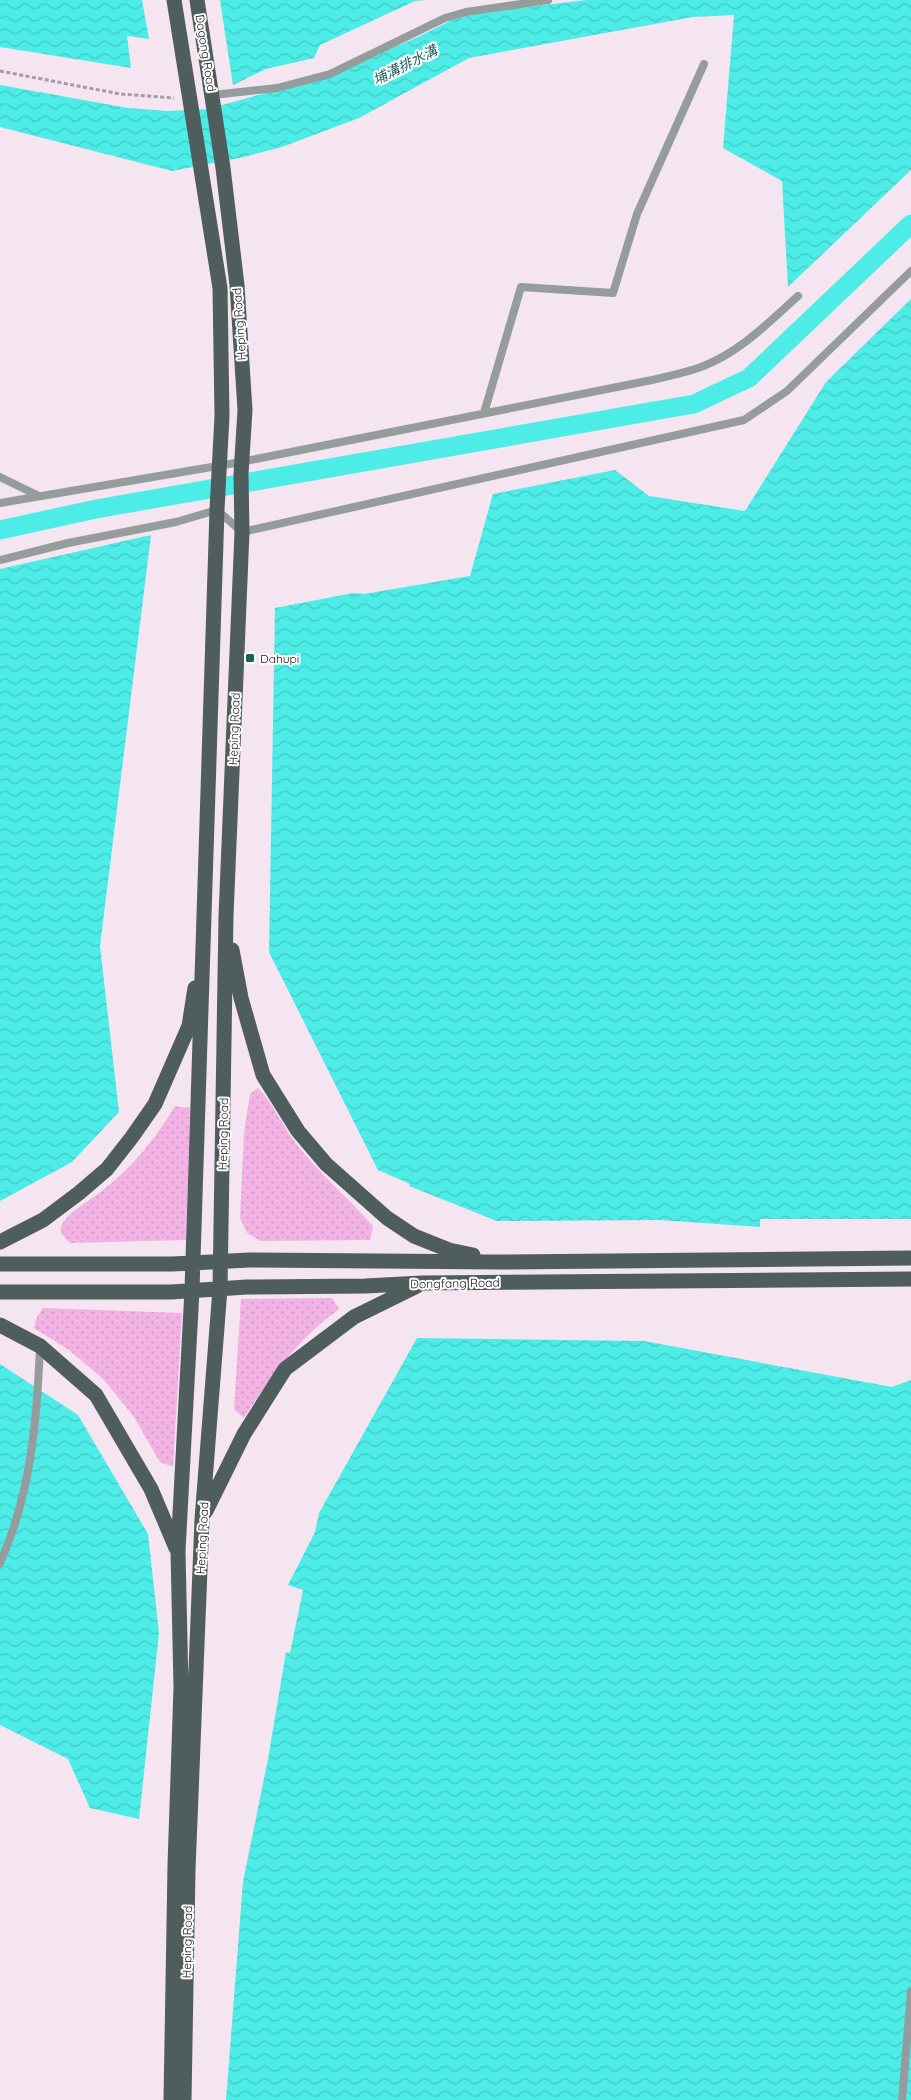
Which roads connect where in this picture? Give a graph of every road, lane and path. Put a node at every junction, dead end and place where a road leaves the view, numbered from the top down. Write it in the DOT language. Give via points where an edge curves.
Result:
graph roads {
  1 [pos="174,0"];
  2 [pos="197,0"];
  3 [pos="548,0"];
  4 [pos="704,64"];
  5 [pos="0,71"];
  6 [pos="189,100"];
  7 [pos="213,100"];
  8 [pos="223,168"];
  9 [pos="202,172"];
  10 [pos="911,271"];
  11 [pos="798,296"];
  12 [pos="484,413"];
  13 [pos="219,468"];
  14 [pos="241,468"];
  15 [pos="0,477"];
  16 [pos="39,496"];
  17 [pos="0,503"];
  18 [pos="217,507"];
  19 [pos="242,532"];
  20 [pos="0,560"];
  21 [pos="205,915"];
  22 [pos="226,916"];
  23 [pos="0,1242"];
  24 [pos="911,1258"];
  25 [pos="220,1261"];
  26 [pos="193,1262"];
  27 [pos="501,1262"];
  28 [pos="0,1264"];
  29 [pos="911,1279"];
  30 [pos="422,1283"];
  31 [pos="220,1289"];
  32 [pos="192,1290"];
  33 [pos="0,1292"];
  34 [pos="0,1325"];
  35 [pos="40,1346"];
  36 [pos="202,1520"];
  37 [pos="178,1551"];
  38 [pos="0,1563"];
  39 [pos="911,1992"];
  40 [pos="171,2100"];
  41 [pos="184,2100"];
  42 [pos="902,2100"];
  1 -- 6 [label="main road, Dagong Road"];
  2 -- 7 [label="main road, Dagong Road"];
  3 -- 7 [label="lane" via="445,18 330,74"];
  4 -- 12 [label="lane" via="637,214 614,293 520,287"];
  5 -- 6 [label="path" via="120,94"];
  6 -- 9 [label="main road, Dagong Road"];
  7 -- 8 [label="main road, Dagong Road"];
  8 -- 14 [label="main road, Heping Road" via="237,285 245,410"];
  9 -- 13 [label="main road, Heping Road" via="220,288 222,416"];
  10 -- 19 [label="lane" via="787,391 744,420"];
  11 -- 12 [label="lane" via="736,349 701,367 652,380"];
  12 -- 14 [label="lane"];
  13 -- 14 [label="lane"];
  13 -- 16 [label="lane"];
  13 -- 18 [label="main road, Heping Road"];
  14 -- 19 [label="main road, Heping Road"];
  15 -- 16 [label="lane"];
  16 -- 17 [label="lane"];
  18 -- 19 [label="lane"];
  18 -- 20 [label="lane" via="176,522"];
  18 -- 21 [label="main road, Heping Road"];
  19 -- 22 [label="main road, Heping Road"];
  21 -- 23 [label="main road" via="189,1026 155,1104 107,1169 43,1220"];
  21 -- 26 [label="main road, Heping Road"];
  22 -- 25 [label="main road, Heping Road"];
  22 -- 27 [label="main road" via="241,998 263,1075 298,1131 326,1164 387,1218 414,1236 449,1250"];
  24 -- 27 [label="main road, Dongfang Road"];
  25 -- 26 [label="main road, Dongfang Road"];
  25 -- 27 [label="main road, Dongfang Road"];
  25 -- 31 [label="main road, Heping Road"];
  26 -- 28 [label="main road, Dongfang Road"];
  26 -- 32 [label="main road, Heping Road"];
  29 -- 30 [label="main road, Dongfang Road"];
  30 -- 31 [label="main road, Dongfang Road"];
  30 -- 36 [label="main road" via="354,1317 284,1369 244,1434"];
  31 -- 32 [label="main road, Dongfang Road"];
  31 -- 36 [label="main road, Heping Road"];
  32 -- 33 [label="main road, Dongfang Road"];
  32 -- 37 [label="main road, Heping Road"];
  34 -- 35 [label="main road"];
  35 -- 37 [label="main road" via="96,1394 151,1489"];
  35 -- 38 [label="lane" via="38,1397 27,1480 11,1538"];
  36 -- 41 [label="main road, Heping Road" via="188,1870"];
  37 -- 40 [label="main road, Heping Road" via="181,1687"];
  39 -- 42 [label="lane"];
}
